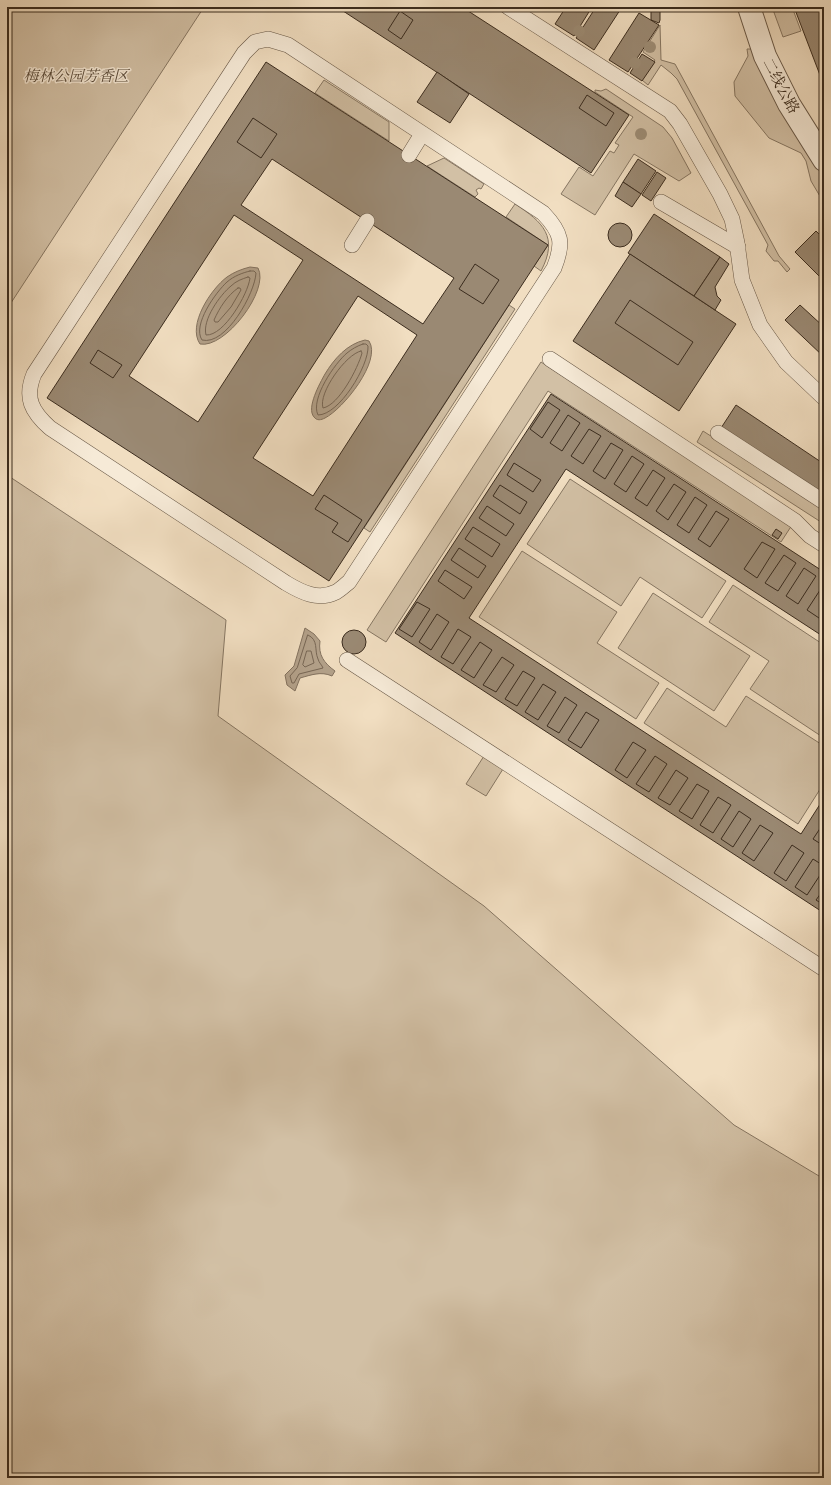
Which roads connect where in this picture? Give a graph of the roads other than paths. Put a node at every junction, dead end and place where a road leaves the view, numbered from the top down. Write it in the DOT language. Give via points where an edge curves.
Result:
graph roads {
  1 [pos="508,7"];
  2 [pos="749,7"];
  3 [pos="422,134"];
  4 [pos="409,155"];
  5 [pos="824,160"];
  6 [pos="661,202"];
  7 [pos="367,221"];
  8 [pos="352,244"];
  9 [pos="738,247"];
  10 [pos="550,359"];
  11 [pos="824,398"];
  12 [pos="718,433"];
  13 [pos="824,502"];
  14 [pos="824,545"];
  15 [pos="347,660"];
  16 [pos="824,969"];
  1 -- 9 [label="lane" via="670,111 680,124 726,206 732,219"];
  2 -- 5 [label="street, 二线公路" via="765,56 789,104"];
  3 -- 3 [label="lane" via="543,213 560,236 560,251 554,268 542,287 348,582 336,592 318,597 302,593 50,428 41,419 29,394 34,374 244,53 255,42 268,40 288,45"];
  3 -- 4 [label="lane"];
  6 -- 9 [label="lane"];
  7 -- 8 [label="lane"];
  9 -- 11 [label="lane" via="742,280 760,325 786,362"];
  10 -- 14 [label="lane" via="796,521 810,536"];
  12 -- 13 [label="lane"];
  15 -- 16 [label="lane"];
}
